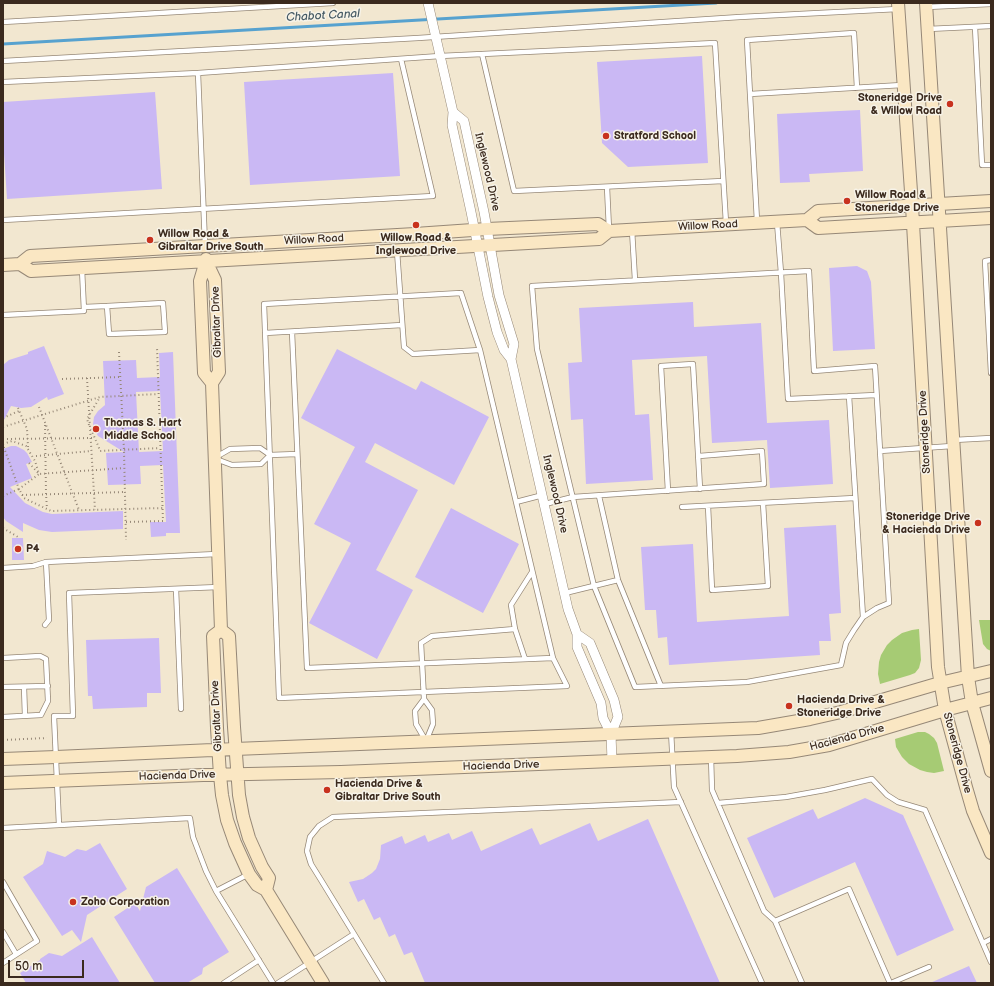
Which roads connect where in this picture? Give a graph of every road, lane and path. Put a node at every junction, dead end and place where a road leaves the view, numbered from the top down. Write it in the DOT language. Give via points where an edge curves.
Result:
graph roads {
  1 [pos="333,3"];
  2 [pos="428,3"];
  3 [pos="991,4"];
  4 [pos="926,5"];
  5 [pos="899,6"];
  6 [pos="3,22"];
  7 [pos="975,26"];
  8 [pos="991,26"];
  9 [pos="928,29"];
  10 [pos="435,35"];
  11 [pos="482,54"];
  12 [pos="440,56"];
  13 [pos="401,59"];
  14 [pos="3,60"];
  15 [pos="198,73"];
  16 [pos="3,82"];
  17 [pos="904,85"];
  18 [pos="857,88"];
  19 [pos="750,94"];
  20 [pos="453,112"];
  21 [pos="991,164"];
  22 [pos="723,181"];
  23 [pos="607,187"];
  24 [pos="991,201"];
  25 [pos="939,204"];
  26 [pos="912,206"];
  27 [pos="204,209"];
  28 [pos="991,218"];
  29 [pos="3,220"];
  30 [pos="806,220"];
  31 [pos="940,221"];
  32 [pos="777,222"];
  33 [pos="913,222"];
  34 [pos="757,223"];
  35 [pos="726,225"];
  36 [pos="487,229"];
  37 [pos="474,230"];
  38 [pos="632,230"];
  39 [pos="610,231"];
  40 [pos="490,245"];
  41 [pos="205,246"];
  42 [pos="477,246"];
  43 [pos="397,251"];
  44 [pos="991,260"];
  45 [pos="206,261"];
  46 [pos="20,264"];
  47 [pos="3,265"];
  48 [pos="82,269"];
  49 [pos="781,273"];
  50 [pos="635,280"];
  51 [pos="989,291"];
  52 [pos="400,297"];
  53 [pos="107,306"];
  54 [pos="84,307"];
  55 [pos="3,315"];
  56 [pos="402,325"];
  57 [pos="292,332"];
  58 [pos="265,333"];
  59 [pos="156,347"];
  60 [pos="480,350"];
  61 [pos="119,352"];
  62 [pos="511,360"];
  63 [pos="991,373"];
  64 [pos="121,377"];
  65 [pos="87,378"];
  66 [pos="62,379"];
  67 [pos="158,394"];
  68 [pos="876,395"];
  69 [pos="122,396"];
  70 [pos="849,396"];
  71 [pos="100,397"];
  72 [pos="88,400"];
  73 [pos="39,407"];
  74 [pos="18,408"];
  75 [pos="19,411"];
  76 [pos="43,414"];
  77 [pos="89,415"];
  78 [pos="3,418"];
  79 [pos="23,420"];
  80 [pos="45,423"];
  81 [pos="90,426"];
  82 [pos="3,427"];
  83 [pos="91,438"];
  84 [pos="95,438"];
  85 [pos="991,438"];
  86 [pos="3,439"];
  87 [pos="28,439"];
  88 [pos="45,439"];
  89 [pos="51,439"];
  90 [pos="954,443"];
  91 [pos="3,444"];
  92 [pos="160,448"];
  93 [pos="926,448"];
  94 [pos="28,449"];
  95 [pos="124,450"];
  96 [pos="91,451"];
  97 [pos="880,451"];
  98 [pos="46,454"];
  99 [pos="57,454"];
  100 [pos="297,454"];
  101 [pos="270,455"];
  102 [pos="36,456"];
  103 [pos="699,456"];
  104 [pos="215,458"];
  105 [pos="29,463"];
  106 [pos="124,468"];
  107 [pos="92,470"];
  108 [pos="64,472"];
  109 [pos="39,474"];
  110 [pos="45,474"];
  111 [pos="19,489"];
  112 [pos="700,489"];
  113 [pos="668,491"];
  114 [pos="125,492"];
  115 [pos="72,493"];
  116 [pos="94,493"];
  117 [pos="46,494"];
  118 [pos="22,495"];
  119 [pos="3,496"];
  120 [pos="599,496"];
  121 [pos="573,497"];
  122 [pos="855,498"];
  123 [pos="544,499"];
  124 [pos="516,502"];
  125 [pos="763,503"];
  126 [pos="708,506"];
  127 [pos="682,507"];
  128 [pos="163,508"];
  129 [pos="47,509"];
  130 [pos="126,509"];
  131 [pos="79,510"];
  132 [pos="95,510"];
  133 [pos="126,522"];
  134 [pos="3,528"];
  135 [pos="18,537"];
  136 [pos="126,540"];
  137 [pos="218,554"];
  138 [pos="46,562"];
  139 [pos="3,568"];
  140 [pos="532,572"];
  141 [pos="618,580"];
  142 [pos="594,586"];
  143 [pos="220,587"];
  144 [pos="176,589"];
  145 [pos="565,593"];
  146 [pos="863,617"];
  147 [pos="45,625"];
  148 [pos="515,629"];
  149 [pos="221,630"];
  150 [pos="577,634"];
  151 [pos="3,658"];
  152 [pos="553,658"];
  153 [pos="525,659"];
  154 [pos="421,663"];
  155 [pos="991,672"];
  156 [pos="968,676"];
  157 [pos="940,683"];
  158 [pos="24,686"];
  159 [pos="48,686"];
  160 [pos="661,686"];
  161 [pos="3,687"];
  162 [pos="423,692"];
  163 [pos="991,698"];
  164 [pos="424,699"];
  165 [pos="972,703"];
  166 [pos="181,709"];
  167 [pos="945,710"];
  168 [pos="25,716"];
  169 [pos="3,717"];
  170 [pos="671,731"];
  171 [pos="611,734"];
  172 [pos="47,738"];
  173 [pos="3,740"];
  174 [pos="426,741"];
  175 [pos="235,749"];
  176 [pos="218,750"];
  177 [pos="56,758"];
  178 [pos="711,758"];
  179 [pos="3,759"];
  180 [pos="672,759"];
  181 [pos="612,762"];
  182 [pos="991,771"];
  183 [pos="237,774"];
  184 [pos="220,775"];
  185 [pos="57,781"];
  186 [pos="3,783"];
  187 [pos="681,802"];
  188 [pos="718,803"];
  189 [pos="59,825"];
  190 [pos="3,828"];
  191 [pos="991,853"];
  192 [pos="249,874"];
  193 [pos="3,882"];
  194 [pos="266,890"];
  195 [pos="216,891"];
  196 [pos="775,921"];
  197 [pos="3,932"];
  198 [pos="354,934"];
  199 [pos="991,939"];
  200 [pos="982,943"];
  201 [pos="16,954"];
  202 [pos="259,960"];
  203 [pos="991,962"];
  204 [pos="3,963"];
  205 [pos="310,963"];
  206 [pos="929,967"];
  207 [pos="224,983"];
  208 [pos="273,983"];
  209 [pos="278,983"];
  210 [pos="323,983"];
  211 [pos="384,983"];
  212 [pos="762,983"];
  213 [pos="802,983"];
  214 [pos="891,983"];
  1 -- 6 [label="lane"];
  2 -- 10 [label="street, Inglewood Drive"];
  3 -- 4 [label="lane"];
  4 -- 9 [label="main road"];
  5 -- 10 [label="lane"];
  5 -- 17 [label="main road, Stoneridge Drive"];
  7 -- 8 [label="lane"];
  7 -- 9 [label="lane"];
  7 -- 21 [label="lane" via="982,165"];
  9 -- 25 [label="main road"];
  10 -- 12 [label="street, Inglewood Drive"];
  10 -- 14 [label="lane"];
  11 -- 12 [label="lane"];
  11 -- 22 [label="lane" via="715,43"];
  11 -- 23 [label="lane" via="514,191"];
  12 -- 13 [label="lane"];
  12 -- 20 [label="street, Inglewood Drive"];
  13 -- 15 [label="lane"];
  13 -- 27 [label="lane" via="433,196"];
  15 -- 16 [label="lane"];
  15 -- 27 [label="lane"];
  17 -- 18 [label="lane"];
  17 -- 26 [label="main road, Stoneridge Drive"];
  18 -- 19 [label="lane"];
  18 -- 19 [label="lane" via="854,33 747,40"];
  19 -- 34 [label="lane"];
  20 -- 36 [label="street, Inglewood Drive" via="464,121"];
  20 -- 37 [label="street, Inglewood Drive" via="452,125"];
  22 -- 23 [label="lane"];
  22 -- 35 [label="lane"];
  23 -- 39 [label="lane"];
  24 -- 25 [label="main road, Willow Road"];
  25 -- 26 [label="main road, Willow Road"];
  25 -- 31 [label="main road"];
  26 -- 30 [label="main road, Willow Road" via="818,211"];
  26 -- 33 [label="main road, Stoneridge Drive"];
  27 -- 29 [label="lane"];
  27 -- 41 [label="lane"];
  28 -- 31 [label="main road, Willow Road"];
  30 -- 32 [label="main road, Willow Road"];
  30 -- 33 [label="main road, Willow Road" via="818,228"];
  31 -- 33 [label="main road, Willow Road"];
  31 -- 90 [label="main road"];
  32 -- 34 [label="main road, Willow Road"];
  32 -- 49 [label="lane"];
  33 -- 93 [label="main road, Stoneridge Drive"];
  34 -- 35 [label="main road, Willow Road"];
  35 -- 38 [label="main road, Willow Road"];
  36 -- 37 [label="main road, Willow Road"];
  36 -- 39 [label="main road, Willow Road" via="598,224"];
  36 -- 40 [label="street, Inglewood Drive"];
  37 -- 41 [label="main road, Willow Road"];
  37 -- 42 [label="street, Inglewood Drive"];
  38 -- 39 [label="main road, Willow Road"];
  38 -- 50 [label="lane"];
  39 -- 40 [label="main road, Willow Road" via="599,239"];
  40 -- 42 [label="main road, Willow Road"];
  40 -- 62 [label="street, Inglewood Drive" via="499,295 514,344"];
  41 -- 45 [label="main road, Gibraltar Drive"];
  41 -- 46 [label="main road, Willow Road" via="30,256"];
  42 -- 43 [label="main road, Willow Road"];
  42 -- 62 [label="street, Inglewood Drive" via="498,332 504,350"];
  43 -- 45 [label="main road, Willow Road"];
  43 -- 52 [label="lane"];
  44 -- 51 [label="lane" via="985,260"];
  45 -- 48 [label="main road, Willow Road"];
  45 -- 104 [label="main road, Gibraltar Drive" via="200,280 204,373 212,383"];
  46 -- 47 [label="main road, Willow Road"];
  46 -- 48 [label="main road, Willow Road" via="31,272"];
  48 -- 54 [label="lane"];
  49 -- 50 [label="lane"];
  49 -- 68 [label="lane" via="809,272 814,371 875,366"];
  49 -- 70 [label="lane" via="788,399"];
  50 -- 121 [label="lane" via="532,286 537,349"];
  51 -- 63 [label="lane"];
  52 -- 56 [label="lane"];
  52 -- 58 [label="lane" via="264,304"];
  52 -- 60 [label="lane" via="461,293"];
  53 -- 53 [label="lane" via="109,334 165,332 163,303"];
  53 -- 54 [label="lane"];
  54 -- 55 [label="lane" via="84,311"];
  56 -- 57 [label="lane"];
  56 -- 60 [label="lane" via="404,347 413,354"];
  57 -- 58 [label="lane"];
  57 -- 100 [label="lane"];
  58 -- 101 [label="lane"];
  59 -- 67 [label="path"];
  60 -- 124 [label="lane"];
  61 -- 64 [label="path"];
  62 -- 123 [label="street, Inglewood Drive"];
  64 -- 65 [label="path"];
  64 -- 69 [label="path"];
  65 -- 66 [label="path"];
  65 -- 72 [label="path"];
  67 -- 69 [label="path"];
  67 -- 92 [label="path"];
  68 -- 70 [label="lane"];
  68 -- 97 [label="lane"];
  69 -- 71 [label="path"];
  69 -- 95 [label="path"];
  70 -- 122 [label="lane"];
  71 -- 72 [label="path"];
  71 -- 77 [label="path"];
  72 -- 76 [label="path"];
  72 -- 77 [label="path"];
  73 -- 76 [label="path"];
  74 -- 75 [label="path"];
  75 -- 78 [label="path"];
  75 -- 79 [label="path"];
  76 -- 79 [label="path"];
  76 -- 80 [label="path"];
  77 -- 81 [label="path" via="87,419"];
  79 -- 82 [label="path"];
  79 -- 87 [label="path"];
  80 -- 88 [label="path"];
  80 -- 89 [label="path"];
  81 -- 83 [label="path"];
  81 -- 84 [label="path"];
  83 -- 84 [label="path"];
  83 -- 89 [label="path"];
  83 -- 96 [label="path"];
  84 -- 95 [label="path" via="100,451"];
  85 -- 90 [label="lane"];
  86 -- 87 [label="path"];
  87 -- 88 [label="path"];
  87 -- 94 [label="path"];
  88 -- 89 [label="path"];
  88 -- 98 [label="path"];
  89 -- 99 [label="path"];
  90 -- 93 [label="lane"];
  90 -- 156 [label="main road"];
  91 -- 94 [label="path" via="12,441"];
  91 -- 111 [label="path"];
  92 -- 95 [label="path"];
  92 -- 128 [label="path"];
  93 -- 97 [label="lane"];
  93 -- 157 [label="main road, Stoneridge Drive"];
  94 -- 109 [label="path"];
  95 -- 106 [label="path"];
  96 -- 99 [label="path"];
  96 -- 107 [label="path"];
  97 -- 146 [label="lane" via="889,602"];
  98 -- 99 [label="path"];
  98 -- 102 [label="path"];
  98 -- 110 [label="path"];
  99 -- 108 [label="path"];
  100 -- 101 [label="lane"];
  100 -- 154 [label="lane" via="307,668"];
  101 -- 104 [label="lane" via="260,448 230,449"];
  101 -- 104 [label="lane" via="261,464 232,465"];
  101 -- 162 [label="lane" via="279,698"];
  103 -- 112 [label="lane"];
  103 -- 112 [label="lane" via="762,452 764,484"];
  103 -- 113 [label="lane" via="693,364 661,366"];
  104 -- 137 [label="main road, Gibraltar Drive"];
  105 -- 109 [label="path"];
  106 -- 107 [label="path"];
  106 -- 114 [label="path"];
  107 -- 108 [label="path"];
  107 -- 116 [label="path"];
  108 -- 110 [label="path"];
  108 -- 115 [label="path"];
  109 -- 110 [label="path"];
  109 -- 111 [label="path"];
  110 -- 117 [label="path"];
  111 -- 118 [label="path"];
  111 -- 119 [label="path"];
  112 -- 113 [label="lane"];
  113 -- 120 [label="lane"];
  114 -- 116 [label="path"];
  114 -- 130 [label="path"];
  115 -- 116 [label="path"];
  115 -- 117 [label="path"];
  115 -- 131 [label="path"];
  116 -- 132 [label="path"];
  117 -- 118 [label="path"];
  117 -- 129 [label="path"];
  118 -- 129 [label="path"];
  120 -- 121 [label="lane"];
  120 -- 141 [label="lane"];
  121 -- 123 [label="lane"];
  121 -- 142 [label="lane"];
  122 -- 125 [label="lane"];
  122 -- 146 [label="lane"];
  123 -- 124 [label="lane"];
  123 -- 145 [label="street, Inglewood Drive"];
  124 -- 140 [label="lane"];
  125 -- 126 [label="lane"];
  125 -- 126 [label="lane" via="768,586 712,590"];
  126 -- 127 [label="lane"];
  128 -- 130 [label="path"];
  128 -- 133 [label="path" via="163,521"];
  129 -- 131 [label="path"];
  130 -- 132 [label="path"];
  130 -- 133 [label="path"];
  131 -- 132 [label="path"];
  133 -- 136 [label="path"];
  134 -- 135 [label="path"];
  137 -- 138 [label="lane"];
  137 -- 143 [label="main road, Gibraltar Drive"];
  138 -- 139 [label="lane" via="32,566"];
  138 -- 147 [label="lane" via="49,620"];
  140 -- 148 [label="lane" via="511,605"];
  140 -- 152 [label="lane"];
  141 -- 142 [label="lane"];
  141 -- 160 [label="lane"];
  142 -- 145 [label="lane"];
  142 -- 160 [label="lane" via="635,687"];
  143 -- 144 [label="lane"];
  143 -- 149 [label="main road, Gibraltar Drive"];
  144 -- 166 [label="lane"];
  144 -- 177 [label="lane" via="69,593 73,716 54,716"];
  145 -- 150 [label="street, Inglewood Drive"];
  146 -- 160 [label="lane" via="846,643 841,665 747,682"];
  148 -- 153 [label="lane"];
  148 -- 154 [label="lane" via="432,636 421,643"];
  149 -- 175 [label="main road, Gibraltar Drive" via="229,636"];
  149 -- 176 [label="main road, Gibraltar Drive" via="213,636"];
  150 -- 171 [label="street, Inglewood Drive" via="577,647"];
  150 -- 171 [label="street, Inglewood Drive" via="590,643 614,700 618,717"];
  151 -- 159 [label="lane" via="40,656 46,659"];
  152 -- 153 [label="lane"];
  152 -- 162 [label="lane" via="567,686"];
  153 -- 154 [label="lane"];
  154 -- 162 [label="lane"];
  155 -- 156 [label="main road"];
  156 -- 157 [label="main road"];
  156 -- 165 [label="main road"];
  157 -- 167 [label="main road, Stoneridge Drive"];
  157 -- 170 [label="main road" via="810,719 758,728"];
  158 -- 159 [label="lane"];
  158 -- 161 [label="lane"];
  158 -- 168 [label="lane"];
  159 -- 168 [label="lane" via="48,701 41,715"];
  162 -- 164 [label="lane"];
  163 -- 165 [label="main road, Hacienda Drive"];
  164 -- 174 [label="lane" via="432,710 433,724"];
  164 -- 174 [label="lane" via="415,711 416,724"];
  165 -- 167 [label="main road, Hacienda Drive"];
  165 -- 182 [label="main road"];
  167 -- 178 [label="main road, Hacienda Drive" via="829,745 790,752"];
  167 -- 191 [label="main road, Stoneridge Drive" via="973,812"];
  168 -- 169 [label="lane"];
  170 -- 171 [label="main road"];
  170 -- 180 [label="lane"];
  171 -- 174 [label="main road"];
  171 -- 181 [label="street, Inglewood Drive"];
  172 -- 173 [label="path"];
  174 -- 175 [label="main road"];
  175 -- 176 [label="main road"];
  175 -- 183 [label="main road, Gibraltar Drive"];
  176 -- 177 [label="main road"];
  176 -- 184 [label="main road, Gibraltar Drive"];
  177 -- 179 [label="main road"];
  177 -- 185 [label="lane"];
  178 -- 180 [label="main road, Hacienda Drive"];
  178 -- 188 [label="lane" via="712,790"];
  180 -- 181 [label="main road, Hacienda Drive"];
  180 -- 187 [label="lane" via="674,787"];
  181 -- 183 [label="main road, Hacienda Drive"];
  183 -- 184 [label="main road, Hacienda Drive"];
  183 -- 194 [label="main road, Gibraltar Drive" via="243,817 268,878"];
  184 -- 185 [label="main road, Hacienda Drive"];
  184 -- 192 [label="main road, Gibraltar Drive" via="227,820"];
  185 -- 186 [label="main road, Hacienda Drive"];
  185 -- 189 [label="lane"];
  187 -- 198 [label="lane" via="333,817 319,826 310,837 307,851 314,869"];
  187 -- 212 [label="lane"];
  188 -- 196 [label="lane" via="764,911"];
  188 -- 200 [label="lane" via="786,797 872,779 887,795 898,802 925,810"];
  189 -- 190 [label="lane"];
  189 -- 195 [label="lane" via="190,818 193,837"];
  192 -- 194 [label="main road, Gibraltar Drive" via="257,885"];
  192 -- 195 [label="lane"];
  193 -- 201 [label="lane" via="37,941"];
  194 -- 205 [label="main road, Gibraltar Drive"];
  195 -- 202 [label="lane"];
  196 -- 213 [label="lane"];
  196 -- 214 [label="lane" via="849,889"];
  197 -- 201 [label="lane"];
  198 -- 205 [label="lane"];
  198 -- 211 [label="lane"];
  199 -- 200 [label="lane"];
  200 -- 203 [label="lane"];
  201 -- 204 [label="lane"];
  202 -- 207 [label="lane"];
  202 -- 208 [label="lane"];
  205 -- 209 [label="lane"];
  205 -- 210 [label="main road, Gibraltar Drive"];
  206 -- 214 [label="lane"];
}
